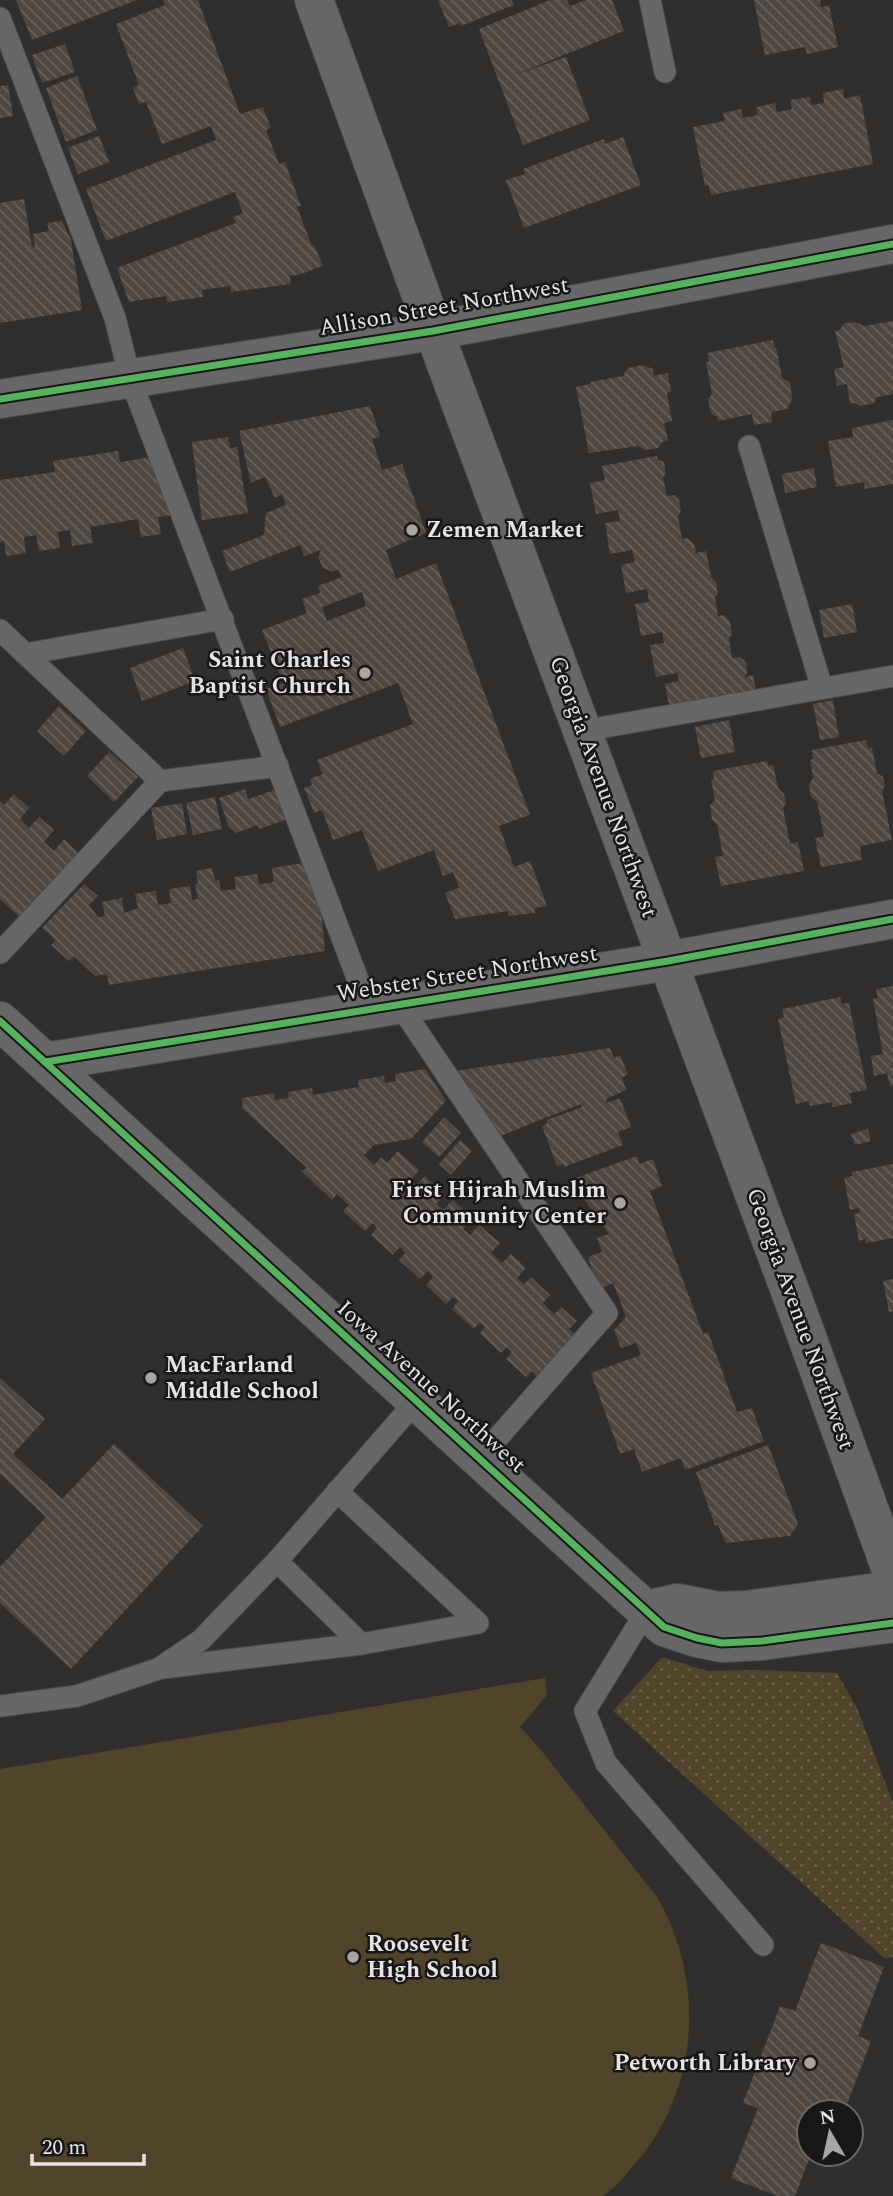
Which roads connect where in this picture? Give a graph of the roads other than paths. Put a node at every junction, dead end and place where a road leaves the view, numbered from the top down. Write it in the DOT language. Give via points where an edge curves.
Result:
graph roads {
  1 [pos="314,0"];
  2 [pos="650,0"];
  3 [pos="0,18"];
  4 [pos="8,63"];
  5 [pos="665,72"];
  6 [pos="893,244"];
  7 [pos="433,331"];
  8 [pos="130,378"];
  9 [pos="0,399"];
  10 [pos="749,446"];
  11 [pos="223,619"];
  12 [pos="0,631"];
  13 [pos="25,654"];
  14 [pos="893,676"];
  15 [pos="822,688"];
  16 [pos="582,731"];
  17 [pos="278,766"];
  18 [pos="160,781"];
  19 [pos="893,919"];
  20 [pos="0,953"];
  21 [pos="668,961"];
  22 [pos="384,1006"];
  23 [pos="0,1021"];
  24 [pos="45,1062"];
  25 [pos="417,1400"];
  26 [pos="480,1458"];
  27 [pos="337,1491"];
  28 [pos="277,1561"];
  29 [pos="893,1575"];
  30 [pos="893,1590"];
  31 [pos="647,1610"];
  32 [pos="893,1623"];
  33 [pos="361,1644"];
  34 [pos="158,1669"];
  35 [pos="0,1706"];
  36 [pos="763,1945"];
  1 -- 7 [label="highway, Georgia Avenue Northwest"];
  2 -- 5 [label="lane"];
  3 -- 4 [label="lane"];
  4 -- 8 [label="lane" via="115,318"];
  6 -- 7 [label="street, Allison Street Northwest"];
  7 -- 8 [label="street, Allison Street Northwest"];
  7 -- 16 [label="highway, Georgia Avenue Northwest"];
  8 -- 9 [label="street, Allison Street Northwest"];
  8 -- 11 [label="lane"];
  10 -- 15 [label="lane"];
  11 -- 13 [label="lane"];
  11 -- 17 [label="lane"];
  12 -- 13 [label="lane"];
  13 -- 18 [label="lane"];
  14 -- 15 [label="lane"];
  15 -- 16 [label="lane"];
  16 -- 21 [label="highway, Georgia Avenue Northwest"];
  17 -- 18 [label="lane"];
  17 -- 22 [label="lane"];
  18 -- 20 [label="lane"];
  19 -- 21 [label="street, Webster Street Northwest"];
  21 -- 22 [label="street, Webster Street Northwest"];
  21 -- 29 [label="highway, Georgia Avenue Northwest"];
  22 -- 24 [label="street, Webster Street Northwest"];
  22 -- 26 [label="lane" via="607,1312"];
  23 -- 24 [label="street, Iowa Avenue Northwest"];
  24 -- 25 [label="street, Iowa Avenue Northwest"];
  25 -- 26 [label="street, Iowa Avenue Northwest"];
  25 -- 27 [label="lane"];
  26 -- 31 [label="street, Iowa Avenue Northwest"];
  27 -- 28 [label="lane"];
  27 -- 33 [label="lane" via="478,1623"];
  28 -- 33 [label="lane"];
  28 -- 34 [label="lane" via="201,1640"];
  30 -- 31 [label="street" via="746,1610 718,1611 677,1603"];
  31 -- 32 [label="street, Iowa Avenue Northwest" via="664,1627 722,1643"];
  31 -- 36 [label="lane" via="585,1711 606,1763"];
  33 -- 34 [label="lane"];
  34 -- 35 [label="lane" via="77,1696"];
}
